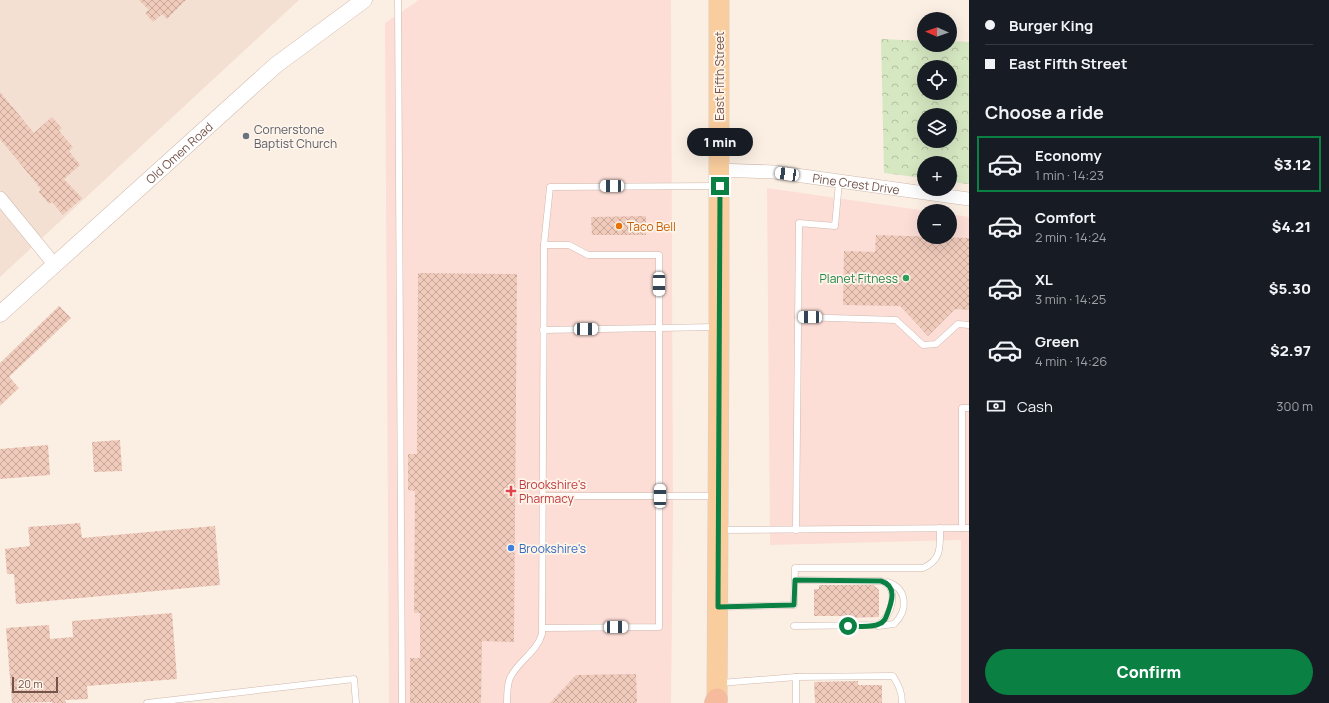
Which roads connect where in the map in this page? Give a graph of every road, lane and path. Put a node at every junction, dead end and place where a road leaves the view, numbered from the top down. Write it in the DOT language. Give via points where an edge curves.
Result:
graph roads {
  1 [pos="364,0"];
  2 [pos="398,0"];
  3 [pos="719,0"];
  4 [pos="720,178"];
  5 [pos="839,182"];
  6 [pos="0,198"];
  7 [pos="969,199"];
  8 [pos="544,245"];
  9 [pos="54,264"];
  10 [pos="0,314"];
  11 [pos="798,317"];
  12 [pos="969,324"];
  13 [pos="719,327"];
  14 [pos="659,328"];
  15 [pos="543,330"];
  16 [pos="969,408"];
  17 [pos="542,496"];
  18 [pos="660,496"];
  19 [pos="719,496"];
  20 [pos="940,528"];
  21 [pos="966,528"];
  22 [pos="718,530"];
  23 [pos="796,530"];
  24 [pos="795,580"];
  25 [pos="881,581"];
  26 [pos="718,607"];
  27 [pos="794,626"];
  28 [pos="875,626"];
  29 [pos="543,628"];
  30 [pos="796,677"];
  31 [pos="717,698"];
  32 [pos="147,703"];
  33 [pos="356,703"];
  34 [pos="402,703"];
  35 [pos="506,703"];
  36 [pos="796,703"];
  37 [pos="902,703"];
  1 -- 9 [label="street, Old Omen Road" via="276,65"];
  2 -- 34 [label="lane"];
  3 -- 4 [label="main road, East Fifth Street"];
  4 -- 5 [label="street, Pine Crest Drive" via="774,172"];
  4 -- 8 [label="lane" via="550,187"];
  4 -- 13 [label="main road, East Fifth Street"];
  5 -- 7 [label="street, Pine Crest Drive"];
  5 -- 11 [label="lane" via="835,226 799,223"];
  6 -- 9 [label="street"];
  8 -- 14 [label="lane" via="569,245 588,255 658,255"];
  8 -- 15 [label="lane"];
  9 -- 10 [label="street, Old Omen Road"];
  11 -- 12 [label="lane" via="896,320 923,344 936,344 958,324"];
  11 -- 23 [label="lane"];
  13 -- 14 [label="lane"];
  13 -- 19 [label="main road, East Fifth Street"];
  14 -- 15 [label="lane"];
  14 -- 18 [label="lane"];
  15 -- 17 [label="lane"];
  16 -- 21 [label="lane" via="962,408"];
  17 -- 18 [label="lane"];
  17 -- 29 [label="lane"];
  18 -- 19 [label="lane"];
  18 -- 29 [label="lane" via="659,626"];
  19 -- 22 [label="main road, East Fifth Street"];
  20 -- 21 [label="lane"];
  20 -- 23 [label="lane"];
  20 -- 24 [label="lane" via="939,553 935,561 924,568 795,568"];
  22 -- 23 [label="lane"];
  22 -- 26 [label="main road, East Fifth Street"];
  24 -- 25 [label="lane"];
  24 -- 26 [label="lane" via="794,605"];
  25 -- 28 [label="lane" via="891,588 892,599 885,620"];
  25 -- 28 [label="lane" via="898,588 903,596 904,606 894,624"];
  26 -- 31 [label="main road, East Fifth Street"];
  27 -- 28 [label="lane"];
  29 -- 35 [label="lane" via="539,644 511,676"];
  30 -- 31 [label="lane"];
  30 -- 36 [label="lane"];
  30 -- 37 [label="lane" via="893,676 900,687"];
  32 -- 33 [label="lane" via="354,680"];
}
